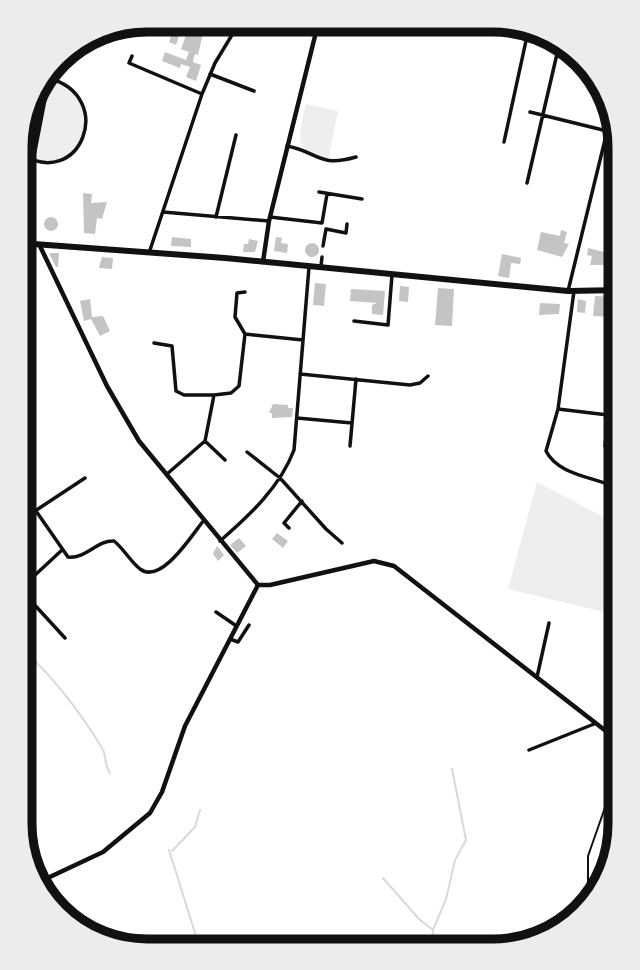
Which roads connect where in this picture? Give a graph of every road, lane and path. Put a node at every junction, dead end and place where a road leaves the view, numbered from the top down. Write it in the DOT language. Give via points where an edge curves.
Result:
graph roads {
  1 [pos="234,32"];
  2 [pos="316,32"];
  3 [pos="388,32"];
  4 [pos="391,33"];
  5 [pos="527,36"];
  6 [pos="558,51"];
  7 [pos="132,56"];
  8 [pos="210,74"];
  9 [pos="54,79"];
  10 [pos="46,91"];
  11 [pos="254,91"];
  12 [pos="202,94"];
  13 [pos="530,113"];
  14 [pos="543,115"];
  15 [pos="607,131"];
  16 [pos="236,135"];
  17 [pos="504,142"];
  18 [pos="288,146"];
  19 [pos="356,157"];
  20 [pos="32,161"];
  21 [pos="527,183"];
  22 [pos="319,192"];
  23 [pos="327,194"];
  24 [pos="362,199"];
  25 [pos="163,212"];
  26 [pos="216,216"];
  27 [pos="269,219"];
  28 [pos="347,224"];
  29 [pos="32,244"];
  30 [pos="38,244"];
  31 [pos="323,246"];
  32 [pos="149,253"];
  33 [pos="322,257"];
  34 [pos="263,262"];
  35 [pos="309,267"];
  36 [pos="321,268"];
  37 [pos="392,275"];
  38 [pos="609,290"];
  39 [pos="571,291"];
  40 [pos="245,292"];
  41 [pos="354,321"];
  42 [pos="246,334"];
  43 [pos="303,340"];
  44 [pos="154,343"];
  45 [pos="300,374"];
  46 [pos="428,376"];
  47 [pos="356,379"];
  48 [pos="214,395"];
  49 [pos="558,408"];
  50 [pos="609,410"];
  51 [pos="608,415"];
  52 [pos="297,418"];
  53 [pos="352,423"];
  54 [pos="205,441"];
  55 [pos="350,446"];
  56 [pos="605,446"];
  57 [pos="247,452"];
  58 [pos="225,460"];
  59 [pos="166,475"];
  60 [pos="85,478"];
  61 [pos="280,478"];
  62 [pos="609,483"];
  63 [pos="302,501"];
  64 [pos="32,506"];
  65 [pos="35,511"];
  66 [pos="204,520"];
  67 [pos="289,528"];
  68 [pos="220,541"];
  69 [pos="342,543"];
  70 [pos="62,551"];
  71 [pos="32,578"];
  72 [pos="258,585"];
  73 [pos="32,602"];
  74 [pos="216,612"];
  75 [pos="549,623"];
  76 [pos="235,625"];
  77 [pos="249,625"];
  78 [pos="65,638"];
  79 [pos="228,639"];
  80 [pos="536,679"];
  81 [pos="594,724"];
  82 [pos="608,733"];
  83 [pos="529,750"];
  84 [pos="608,799"];
  85 [pos="46,879"];
  86 [pos="589,887"];
  1 -- 8 [label="street"];
  2 -- 18 [label="street"];
  3 -- 4 [label="street"];
  5 -- 17 [label="street"];
  6 -- 14 [label="street"];
  7 -- 12 [label="street" via="129,63"];
  8 -- 11 [label="street"];
  8 -- 12 [label="street"];
  9 -- 20 [label="street" via="74,89 86,115 86,129 81,143 62,161"];
  10 -- 20 [label="street"];
  12 -- 25 [label="street"];
  13 -- 14 [label="street"];
  14 -- 15 [label="street"];
  14 -- 21 [label="street"];
  15 -- 39 [label="street"];
  16 -- 26 [label="street"];
  18 -- 19 [label="street" via="320,160"];
  18 -- 27 [label="street"];
  22 -- 23 [label="street"];
  23 -- 24 [label="street"];
  23 -- 27 [label="street" via="321,223"];
  25 -- 26 [label="street"];
  25 -- 32 [label="street"];
  26 -- 27 [label="street"];
  27 -- 34 [label="street"];
  28 -- 31 [label="street" via="346,233 326,229"];
  29 -- 30 [label="main road"];
  30 -- 32 [label="main road"];
  30 -- 59 [label="street" via="107,386 139,441"];
  32 -- 34 [label="main road"];
  33 -- 36 [label="street"];
  34 -- 35 [label="main road"];
  35 -- 36 [label="main road"];
  35 -- 43 [label="street"];
  36 -- 37 [label="main road"];
  37 -- 39 [label="main road"];
  37 -- 41 [label="street" via="388,325"];
  38 -- 39 [label="main road"];
  39 -- 49 [label="street"];
  40 -- 42 [label="street" via="236,293 235,317"];
  42 -- 43 [label="street"];
  42 -- 48 [label="street" via="239,386 231,393"];
  43 -- 45 [label="street"];
  44 -- 48 [label="street" via="172,346 176,391"];
  45 -- 47 [label="street"];
  45 -- 52 [label="street"];
  46 -- 47 [label="street" via="410,385"];
  47 -- 53 [label="street"];
  48 -- 54 [label="street"];
  49 -- 51 [label="street"];
  49 -- 62 [label="street" via="546,445 550,458 591,481"];
  50 -- 51 [label="street"];
  51 -- 56 [label="street"];
  52 -- 53 [label="street"];
  52 -- 61 [label="street" via="294,450"];
  53 -- 55 [label="street"];
  54 -- 58 [label="street"];
  54 -- 59 [label="street"];
  57 -- 61 [label="street"];
  59 -- 66 [label="street"];
  60 -- 65 [label="street"];
  61 -- 63 [label="street"];
  61 -- 68 [label="street" via="252,513"];
  63 -- 67 [label="street" via="284,523"];
  63 -- 69 [label="street"];
  64 -- 65 [label="street"];
  65 -- 70 [label="street"];
  66 -- 68 [label="street"];
  66 -- 70 [label="street" via="167,565 154,573 140,569 114,541 75,558"];
  68 -- 72 [label="street"];
  70 -- 71 [label="street"];
  72 -- 76 [label="street"];
  72 -- 80 [label="street" via="374,561 386,563 401,570"];
  73 -- 78 [label="street"];
  74 -- 76 [label="street"];
  75 -- 80 [label="street"];
  76 -- 79 [label="street"];
  77 -- 79 [label="street" via="238,642"];
  79 -- 85 [label="street" via="179,739 162,792 150,813 103,852"];
  80 -- 81 [label="street"];
  81 -- 82 [label="street"];
  81 -- 83 [label="street"];
  84 -- 86 [label="path" via="588,856"];
}
